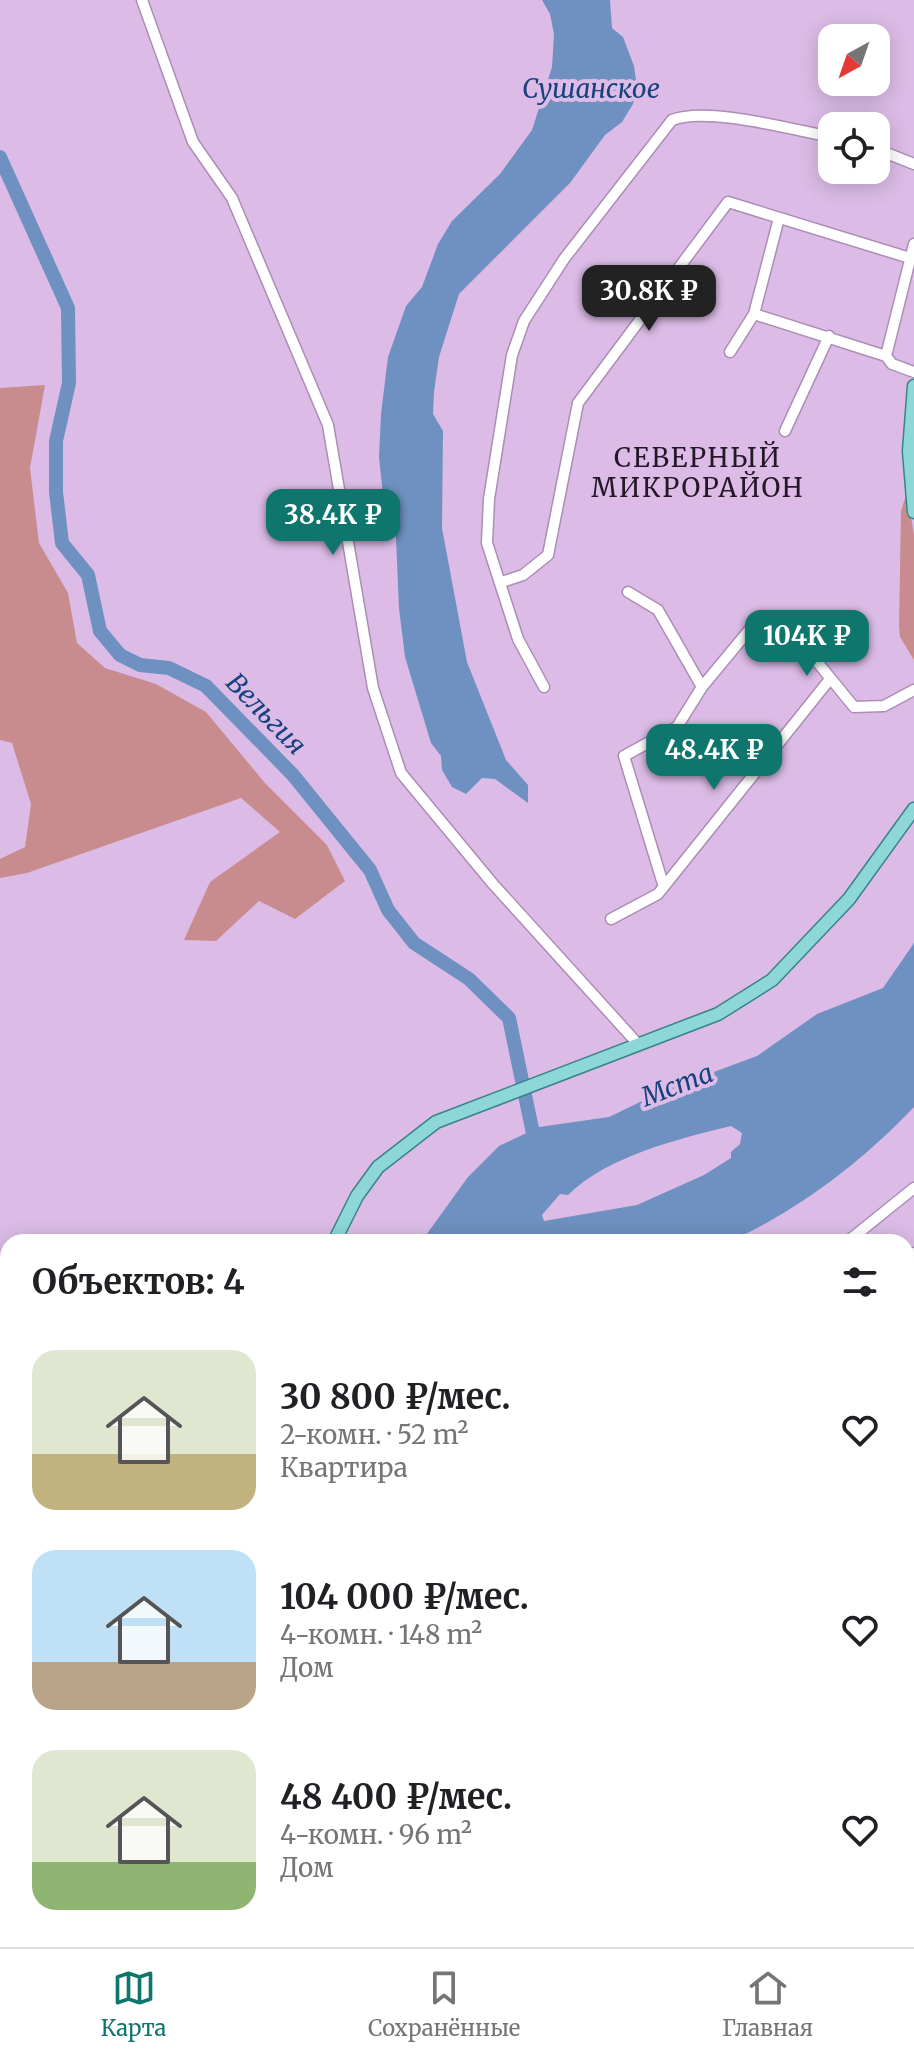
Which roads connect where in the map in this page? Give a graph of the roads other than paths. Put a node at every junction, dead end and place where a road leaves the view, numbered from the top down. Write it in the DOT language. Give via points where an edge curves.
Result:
graph roads {
  1 [pos="142,0"];
  2 [pos="818,134"];
  3 [pos="890,155"];
  4 [pos="914,164"];
  5 [pos="779,218"];
  6 [pos="914,244"];
  7 [pos="910,258"];
  8 [pos="754,314"];
  9 [pos="829,336"];
  10 [pos="730,352"];
  11 [pos="886,356"];
  12 [pos="914,372"];
  13 [pos="914,386"];
  14 [pos="785,431"];
  15 [pos="914,512"];
  16 [pos="502,582"];
  17 [pos="628,592"];
  18 [pos="830,679"];
  19 [pos="544,687"];
  20 [pos="702,687"];
  21 [pos="914,690"];
  22 [pos="914,809"];
  23 [pos="663,884"];
  24 [pos="611,919"];
  25 [pos="637,1043"];
  26 [pos="914,1188"];
  27 [pos="338,1234"];
  28 [pos="857,1234"];
  1 -- 25 [label="street" via="193,142 232,198 328,425 373,688 401,773"];
  2 -- 16 [label="street" via="763,122 672,120 564,259 524,321 512,355 487,543"];
  3 -- 4 [label="street"];
  5 -- 7 [label="street"];
  5 -- 8 [label="street"];
  5 -- 16 [label="street" via="728,202 651,300 577,405 548,555 523,575"];
  6 -- 7 [label="street"];
  7 -- 11 [label="street"];
  8 -- 9 [label="street"];
  8 -- 10 [label="street"];
  9 -- 11 [label="street"];
  9 -- 14 [label="street"];
  11 -- 12 [label="street"];
  13 -- 15 [label="main road" via="909,451"];
  16 -- 19 [label="street" via="518,639"];
  17 -- 20 [label="street" via="658,610"];
  18 -- 20 [label="street" via="796,636 773,617 760,617"];
  18 -- 21 [label="street" via="854,707 884,706"];
  18 -- 23 [label="street"];
  20 -- 23 [label="street" via="677,727 624,756"];
  22 -- 25 [label="main road" via="849,899 772,980 718,1014"];
  23 -- 24 [label="street" via="658,894"];
  25 -- 27 [label="main road" via="436,1122 378,1167"];
  26 -- 28 [label="street"];
}
